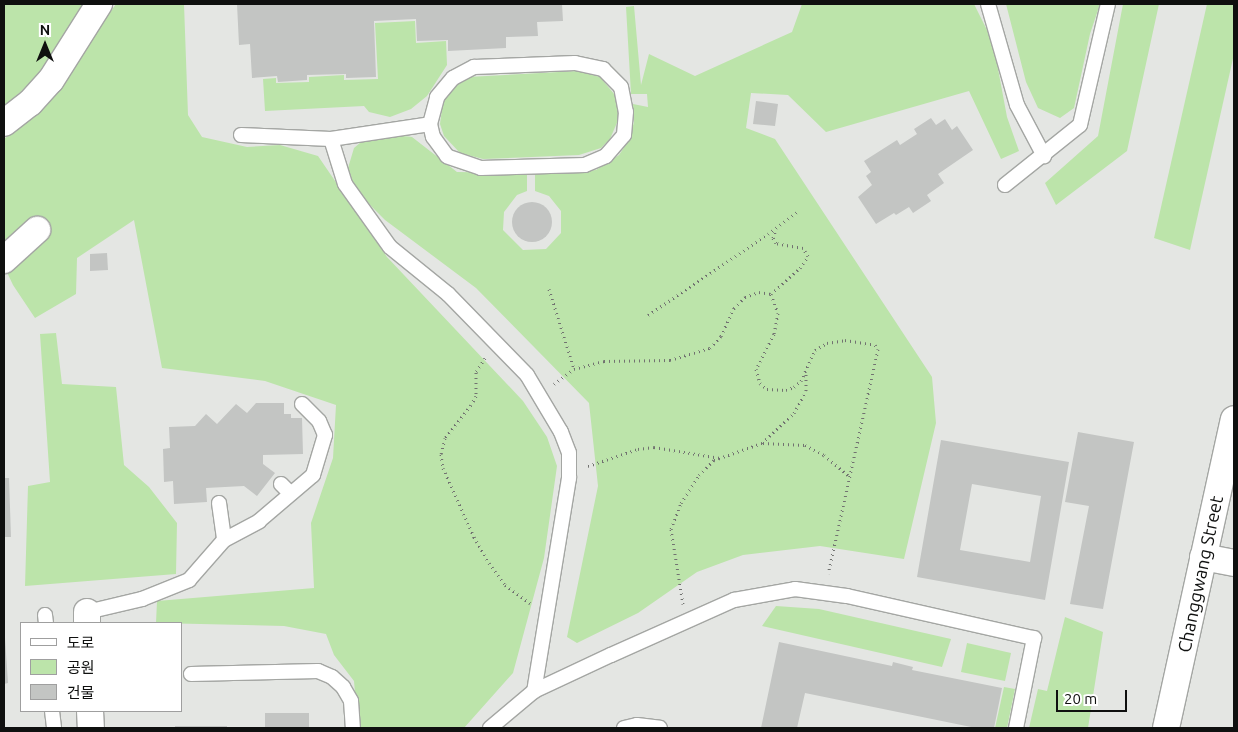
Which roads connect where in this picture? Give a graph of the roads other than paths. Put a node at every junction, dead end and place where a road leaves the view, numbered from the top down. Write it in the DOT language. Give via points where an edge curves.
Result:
graph roads {
  1 [pos="99,4"];
  2 [pos="988,4"];
  3 [pos="1108,4"];
  4 [pos="4,123"];
  5 [pos="430,124"];
  6 [pos="241,135"];
  7 [pos="331,139"];
  8 [pos="1044,156"];
  9 [pos="1005,185"];
  10 [pos="37,230"];
  11 [pos="4,260"];
  12 [pos="302,404"];
  13 [pos="1234,419"];
  14 [pos="219,503"];
  15 [pos="224,540"];
  16 [pos="1203,557"];
  17 [pos="1234,563"];
  18 [pos="87,618"];
  19 [pos="191,674"];
  20 [pos="534,690"];
  21 [pos="52,712"];
  22 [pos="90,712"];
  23 [pos="54,728"];
  24 [pos="91,728"];
  25 [pos="353,728"];
  26 [pos="490,728"];
  27 [pos="624,728"];
  28 [pos="660,728"];
  29 [pos="1016,728"];
  30 [pos="1166,728"];
  1 -- 4 [label="street" via="51,80 30,103"];
  2 -- 8 [label="lane" via="1017,105"];
  3 -- 8 [label="lane" via="1080,125"];
  5 -- 5 [label="lane" via="437,97 453,78 474,67 575,63 603,69 621,87 626,112 624,135 606,156 585,164 481,168 447,156 434,137"];
  5 -- 7 [label="lane"];
  6 -- 7 [label="lane"];
  7 -- 20 [label="lane" via="345,184 390,247 448,294 527,375 562,432 570,478"];
  8 -- 9 [label="lane"];
  10 -- 11 [label="street"];
  12 -- 15 [label="lane" via="319,421 325,435 313,475 286,488 259,521"];
  13 -- 16 [label="street, Changgwang Street"];
  14 -- 15 [label="lane"];
  15 -- 18 [label="lane" via="190,580"];
  16 -- 17 [label="street"];
  16 -- 30 [label="street, Changgwang Street"];
  19 -- 25 [label="lane" via="318,671 343,687 351,701"];
  20 -- 26 [label="lane"];
  20 -- 29 [label="lane" via="734,600 795,589 847,596 1034,638"];
  21 -- 23 [label="lane"];
  22 -- 24 [label="street"];
  27 -- 28 [label="lane" via="637,725"];
}
